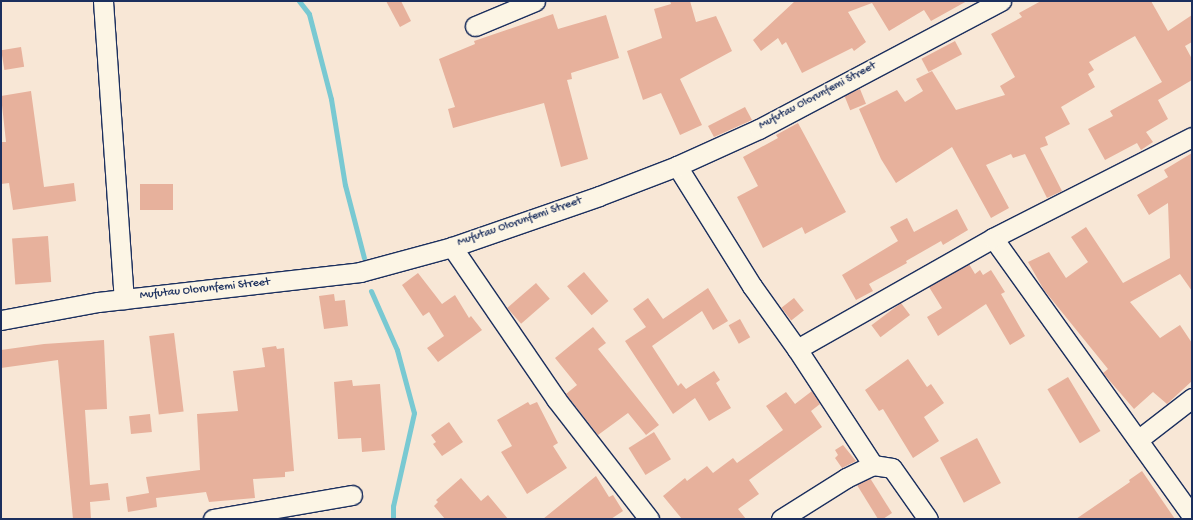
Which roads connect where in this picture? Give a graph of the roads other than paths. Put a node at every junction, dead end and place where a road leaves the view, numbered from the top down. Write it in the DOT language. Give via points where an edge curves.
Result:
graph roads {
  1 [pos="103,1"];
  2 [pos="535,1"];
  3 [pos="1001,1"];
  4 [pos="475,26"];
  5 [pos="1192,137"];
  6 [pos="677,166"];
  7 [pos="993,238"];
  8 [pos="452,246"];
  9 [pos="124,299"];
  10 [pos="1,320"];
  11 [pos="797,349"];
  12 [pos="1192,398"];
  13 [pos="1139,439"];
  14 [pos="873,466"];
  15 [pos="352,495"];
  16 [pos="1192,516"];
  17 [pos="216,519"];
  18 [pos="649,519"];
  19 [pos="781,519"];
  20 [pos="928,519"];
  1 -- 9 [label="street"];
  2 -- 4 [label="street"];
  3 -- 6 [label="street, Mufutau Olorunfemi Street" via="759,129"];
  5 -- 7 [label="street"];
  6 -- 8 [label="street, Mufutau Olorunfemi Street" via="599,196"];
  6 -- 11 [label="street" via="752,286"];
  7 -- 11 [label="street"];
  7 -- 13 [label="street"];
  8 -- 9 [label="street, Mufutau Olorunfemi Street" via="360,272"];
  8 -- 18 [label="street" via="556,399"];
  9 -- 10 [label="street, Mufutau Olorunfemi Street"];
  11 -- 14 [label="street"];
  12 -- 13 [label="street"];
  13 -- 16 [label="street"];
  14 -- 19 [label="street" via="846,478"];
  14 -- 20 [label="street" via="892,468"];
  15 -- 17 [label="street"];
}
